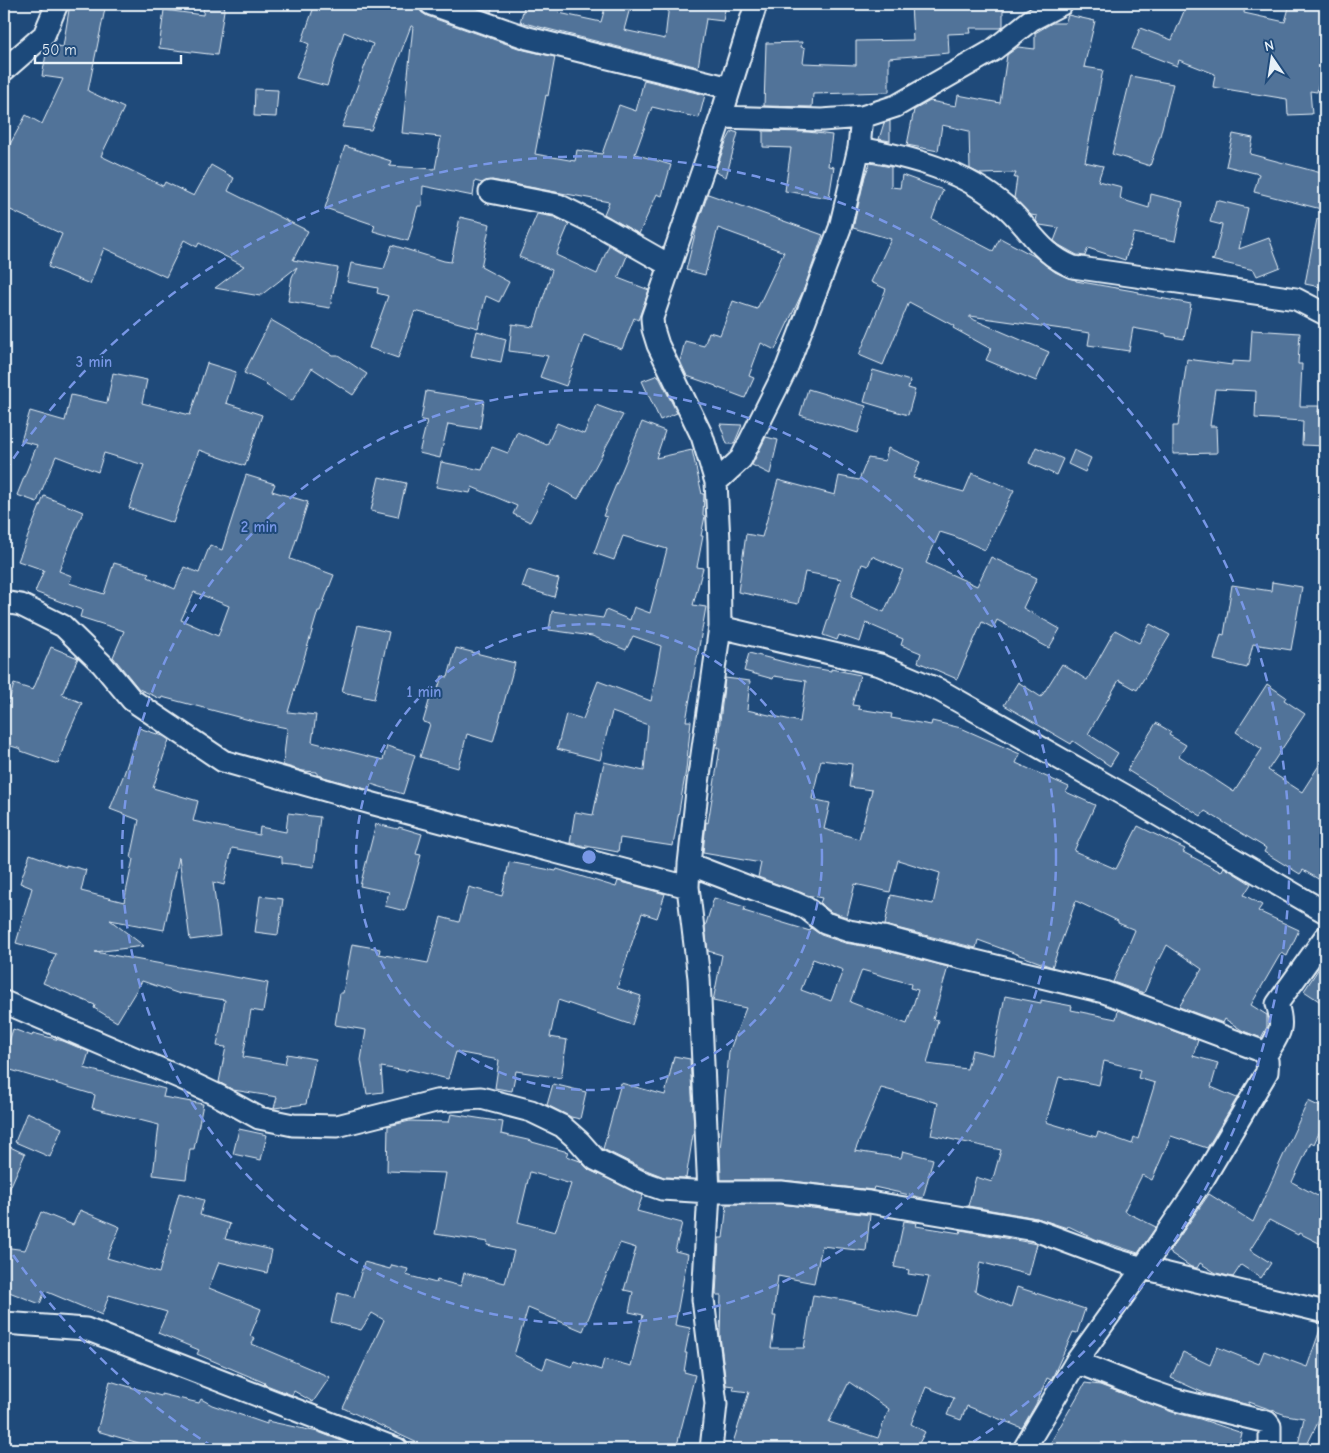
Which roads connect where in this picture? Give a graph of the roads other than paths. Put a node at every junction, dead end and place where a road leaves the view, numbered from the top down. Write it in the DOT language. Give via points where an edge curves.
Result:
graph roads {
  1 [pos="57,4"];
  2 [pos="431,4"];
  3 [pos="756,4"];
  4 [pos="1062,4"];
  5 [pos="4,70"];
  6 [pos="730,88"];
  7 [pos="862,117"];
  8 [pos="721,118"];
  9 [pos="859,148"];
  10 [pos="490,192"];
  11 [pos="670,265"];
  12 [pos="1325,314"];
  13 [pos="716,482"];
  14 [pos="4,602"];
  15 [pos="720,628"];
  16 [pos="689,864"];
  17 [pos="688,887"];
  18 [pos="1325,912"];
  19 [pos="1325,937"];
  20 [pos="4,1002"];
  21 [pos="1266,1055"];
  22 [pos="710,1192"];
  23 [pos="1143,1268"];
  24 [pos="1325,1312"];
  25 [pos="4,1323"];
  26 [pos="1076,1362"];
  27 [pos="397,1449"];
  28 [pos="711,1449"];
  29 [pos="1024,1449"];
  30 [pos="1270,1449"];
  1 -- 5 [label="street" via="44,35"];
  2 -- 6 [label="street" via="528,38"];
  3 -- 6 [label="street"];
  4 -- 7 [label="street" via="1031,20 992,50 896,106"];
  6 -- 8 [label="street"];
  7 -- 8 [label="street" via="822,120"];
  7 -- 9 [label="street"];
  8 -- 11 [label="street"];
  9 -- 12 [label="street" via="899,155 973,182 1006,207 1045,250 1058,261 1073,267 1296,299"];
  9 -- 13 [label="street" via="840,228 787,367 741,459"];
  10 -- 11 [label="street" via="558,205"];
  11 -- 13 [label="street" via="652,318 653,328 658,346 702,436"];
  13 -- 15 [label="street"];
  14 -- 17 [label="street" via="21,605 63,626 102,664 132,700 223,761"];
  15 -- 16 [label="street"];
  15 -- 18 [label="street" via="880,665 939,690"];
  16 -- 17 [label="street"];
  16 -- 21 [label="street" via="796,903 825,923 849,931 1104,992"];
  17 -- 22 [label="street" via="699,978"];
  19 -- 21 [label="street" via="1277,1004 1282,1025"];
  20 -- 22 [label="street" via="181,1078 259,1118 293,1125 338,1126 436,1100 481,1098 531,1111 562,1126 595,1159 640,1181 662,1189"];
  21 -- 23 [label="street" via="1267,1072 1204,1178"];
  22 -- 23 [label="street" via="781,1192 840,1198 1035,1230"];
  22 -- 28 [label="street" via="703,1299 716,1404"];
  23 -- 24 [label="street"];
  23 -- 26 [label="street"];
  25 -- 27 [label="street" via="86,1329"];
  26 -- 29 [label="street"];
  26 -- 30 [label="street" via="1176,1400 1267,1422 1270,1426"];
}
